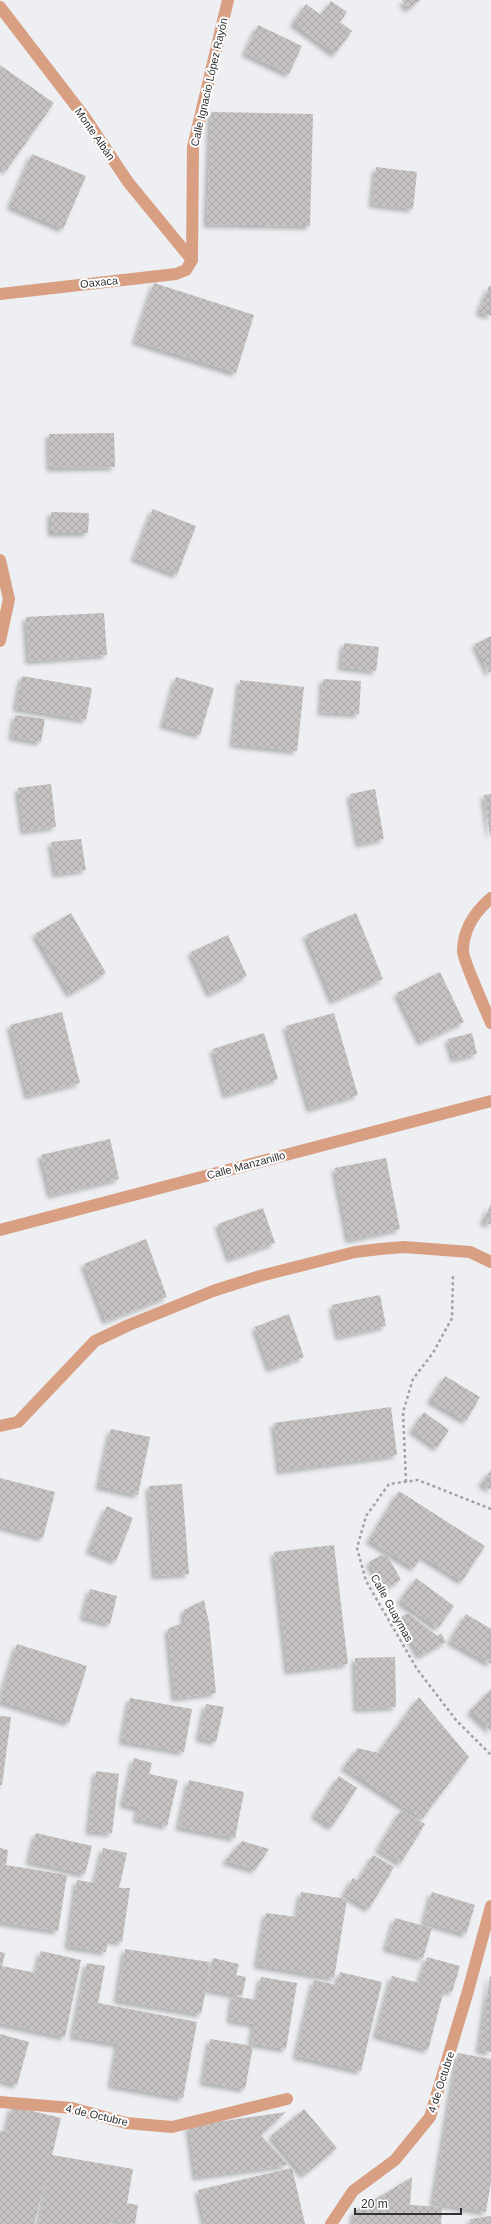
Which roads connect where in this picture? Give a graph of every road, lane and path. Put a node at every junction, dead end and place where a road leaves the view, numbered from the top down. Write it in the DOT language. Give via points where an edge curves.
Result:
graph roads {
  1 [pos="228,0"];
  2 [pos="0,7"];
  3 [pos="192,260"];
  4 [pos="0,294"];
  5 [pos="0,560"];
  6 [pos="0,641"];
  7 [pos="491,898"];
  8 [pos="491,1022"];
  9 [pos="491,1101"];
  10 [pos="0,1230"];
  11 [pos="491,1262"];
  12 [pos="453,1272"];
  13 [pos="0,1426"];
  14 [pos="406,1482"];
  15 [pos="491,1509"];
  16 [pos="491,1755"];
  17 [pos="491,1906"];
  18 [pos="287,2099"];
  19 [pos="0,2102"];
  20 [pos="331,2224"];
  1 -- 3 [label="street, Calle Ignacio López Rayón" via="193,147"];
  2 -- 3 [label="street, Monte Albán" via="86,119 128,182"];
  3 -- 4 [label="street, Oaxaca" via="186,270 176,274"];
  5 -- 6 [label="street" via="9,599"];
  7 -- 8 [label="street" via="481,907 467,929 463,952"];
  9 -- 10 [label="street, Calle Manzanillo"];
  11 -- 13 [label="street" via="470,1252 404,1247 374,1250 355,1252 213,1291 95,1341 18,1422"];
  12 -- 14 [label="path" via="452,1318 433,1353 413,1378 403,1412"];
  14 -- 15 [label="path, Calle Guaymas" via="418,1480"];
  14 -- 16 [label="path, Calle Guaymas" via="389,1484 366,1516 357,1548 366,1581 417,1669 456,1720"];
  17 -- 20 [label="street, 4 de Octubre" via="430,2117 395,2160 353,2191"];
  18 -- 19 [label="street, 4 de Octubre" via="172,2127 126,2124 72,2108"];
}
